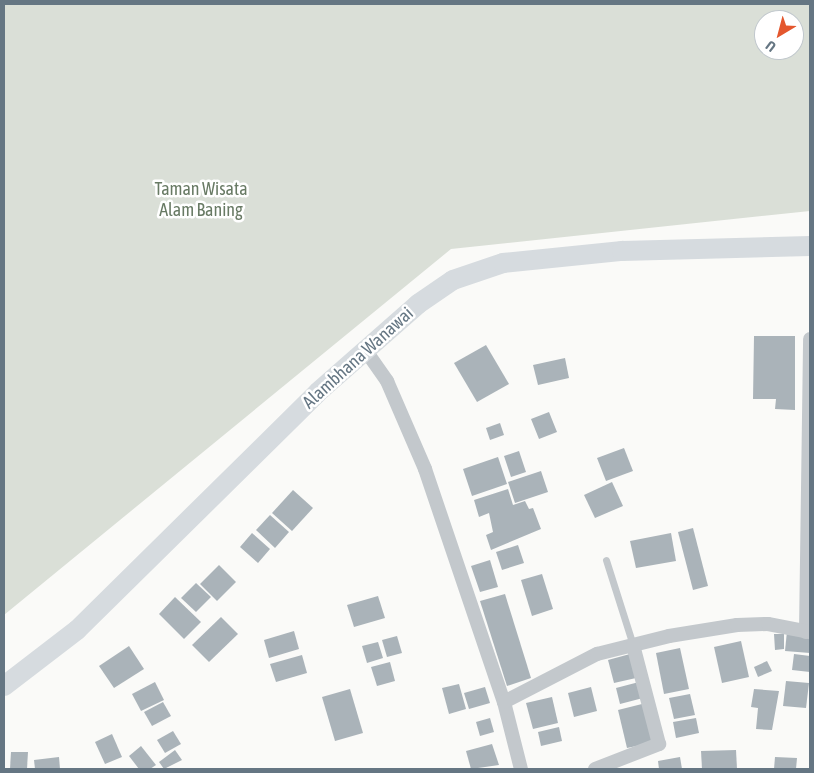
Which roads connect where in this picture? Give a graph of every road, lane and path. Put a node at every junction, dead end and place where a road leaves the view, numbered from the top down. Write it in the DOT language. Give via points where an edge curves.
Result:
graph roads {
  1 [pos="810,246"];
  2 [pos="810,338"];
  3 [pos="366,351"];
  4 [pos="606,560"];
  5 [pos="808,632"];
  6 [pos="633,645"];
  7 [pos="4,686"];
  8 [pos="504,702"];
  9 [pos="521,769"];
  10 [pos="595,769"];
  1 -- 3 [label="street, Alambhana Wanawai" via="622,251 503,262 453,280 418,304"];
  2 -- 5 [label="street"];
  3 -- 7 [label="street, Alambhana Wanawai" via="318,392 77,630"];
  3 -- 8 [label="street" via="387,382 425,469"];
  4 -- 6 [label="lane"];
  5 -- 6 [label="street" via="768,624 737,625"];
  6 -- 8 [label="street" via="597,654"];
  6 -- 10 [label="street" via="659,744"];
  8 -- 9 [label="street"];
}
